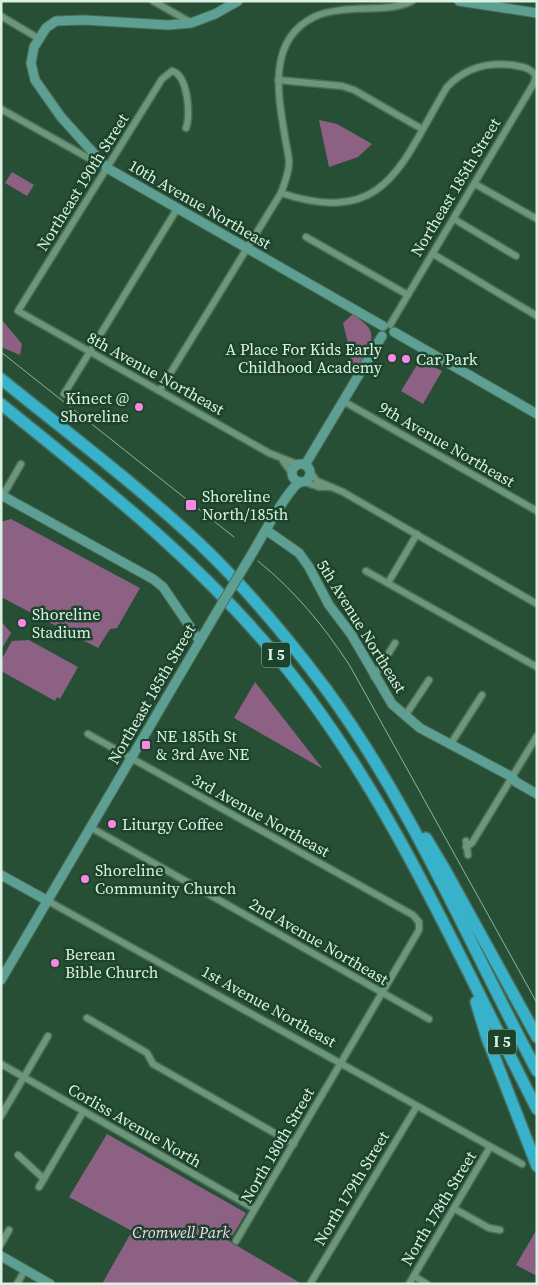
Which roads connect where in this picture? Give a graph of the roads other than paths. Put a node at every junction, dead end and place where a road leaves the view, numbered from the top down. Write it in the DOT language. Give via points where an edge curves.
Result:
graph roads {
  1 [pos="153,1"];
  2 [pos="238,1"];
  3 [pos="412,1"];
  4 [pos="459,1"];
  5 [pos="537,13"];
  6 [pos="1,16"];
  7 [pos="191,23"];
  8 [pos="38,38"];
  9 [pos="278,80"];
  10 [pos="1,109"];
  11 [pos="186,128"];
  12 [pos="422,129"];
  13 [pos="107,168"];
  14 [pos="475,184"];
  15 [pos="281,192"];
  16 [pos="178,209"];
  17 [pos="454,219"];
  18 [pos="537,219"];
  19 [pos="306,237"];
  20 [pos="247,248"];
  21 [pos="433,254"];
  22 [pos="516,256"];
  23 [pos="408,295"];
  24 [pos="18,311"];
  25 [pos="537,316"];
  26 [pos="389,327"];
  27 [pos="89,351"];
  28 [pos="1,379"];
  29 [pos="160,390"];
  30 [pos="64,394"];
  31 [pos="343,401"];
  32 [pos="1,404"];
  33 [pos="537,414"];
  34 [pos="280,458"];
  35 [pos="21,464"];
  36 [pos="304,467"];
  37 [pos="292,474"];
  38 [pos="302,482"];
  39 [pos="331,488"];
  40 [pos="2,495"];
  41 [pos="283,503"];
  42 [pos="537,511"];
  43 [pos="266,530"];
  44 [pos="416,534"];
  45 [pos="366,571"];
  46 [pos="388,583"];
  47 [pos="537,604"];
  48 [pos="199,640"];
  49 [pos="395,643"];
  50 [pos="537,666"];
  51 [pos="374,677"];
  52 [pos="429,680"];
  53 [pos="482,695"];
  54 [pos="405,716"];
  55 [pos="88,734"];
  56 [pos="537,736"];
  57 [pos="450,745"];
  58 [pos="131,758"];
  59 [pos="512,777"];
  60 [pos="537,794"];
  61 [pos="400,805"];
  62 [pos="90,828"];
  63 [pos="468,855"];
  64 [pos="1,875"];
  65 [pos="48,901"];
  66 [pos="419,922"];
  67 [pos="468,974"];
  68 [pos="1,980"];
  69 [pos="383,994"];
  70 [pos="87,1018"];
  71 [pos="429,1019"];
  72 [pos="48,1036"];
  73 [pos="537,1037"];
  74 [pos="341,1063"];
  75 [pos="1,1064"];
  76 [pos="537,1071"];
  77 [pos="24,1077"];
  78 [pos="417,1106"];
  79 [pos="537,1109"];
  80 [pos="83,1112"];
  81 [pos="1,1116"];
  82 [pos="294,1144"];
  83 [pos="490,1147"];
  84 [pos="18,1155"];
  85 [pos="522,1164"];
  86 [pos="537,1166"];
  87 [pos="44,1179"];
  88 [pos="40,1188"];
  89 [pos="255,1209"];
  90 [pos="455,1209"];
  91 [pos="9,1230"];
  92 [pos="500,1230"];
  93 [pos="236,1241"];
  94 [pos="1,1244"];
  95 [pos="1,1256"];
  96 [pos="25,1270"];
  97 [pos="414,1276"];
  98 [pos="17,1284"];
  99 [pos="50,1284"];
  100 [pos="310,1284"];
  101 [pos="409,1284"];
  102 [pos="427,1284"];
  1 -- 7 [label="street"];
  2 -- 7 [label="main road"];
  3 -- 9 [label="street" via="400,5 334,10 306,21 283,50"];
  4 -- 5 [label="main road"];
  6 -- 8 [label="street"];
  7 -- 8 [label="main road" via="64,20 51,24"];
  8 -- 13 [label="main road" via="31,63 39,88"];
  9 -- 12 [label="street" via="354,90"];
  9 -- 15 [label="street" via="290,164"];
  10 -- 13 [label="street, 10th Avenue Northeast"];
  11 -- 13 [label="street, Northeast 190th Street" via="190,120 184,83 179,74 172,71 162,79"];
  12 -- 14 [label="street, Northeast 185th Street" via="447,87 457,77 487,63 532,70 536,76 534,83"];
  12 -- 15 [label="street" via="396,174 362,199 348,203 318,202"];
  13 -- 16 [label="main road, 10th Avenue Northeast"];
  13 -- 24 [label="street, Northeast 190th Street"];
  14 -- 17 [label="street, Northeast 185th Street"];
  14 -- 18 [label="street"];
  15 -- 20 [label="street"];
  16 -- 20 [label="main road, 10th Avenue Northeast"];
  16 -- 27 [label="street"];
  17 -- 21 [label="street, Northeast 185th Street"];
  17 -- 22 [label="street"];
  19 -- 23 [label="street"];
  20 -- 26 [label="main road, 10th Avenue Northeast"];
  20 -- 29 [label="street"];
  21 -- 23 [label="street, Northeast 185th Street"];
  21 -- 25 [label="street"];
  23 -- 26 [label="street, Northeast 185th Street"];
  24 -- 27 [label="street, 8th Avenue Northeast"];
  26 -- 31 [label="main road" via="390,337 382,336"];
  26 -- 33 [label="main road, 10th Avenue Northeast"];
  27 -- 29 [label="street, 8th Avenue Northeast"];
  27 -- 30 [label="street"];
  28 -- 61 [label="highway, I 5" via="147,496 240,585 327,690"];
  29 -- 34 [label="street, 8th Avenue Northeast"];
  31 -- 36 [label="main road"];
  31 -- 42 [label="street, 9th Avenue Northeast"];
  32 -- 67 [label="highway, I 5" via="166,539 273,652 328,723 373,792"];
  34 -- 36 [label="street, 8th Avenue Northeast"];
  34 -- 37 [label="street, 8th Avenue Northeast"];
  35 -- 40 [label="street"];
  36 -- 37 [label="main road, Northeast 185th Street"];
  36 -- 38 [label="main road, Northeast 185th Street" via="309,478"];
  36 -- 39 [label="street, 8th Avenue Northeast" via="317,481"];
  37 -- 38 [label="main road"];
  37 -- 41 [label="main road, Northeast 185th Street"];
  38 -- 39 [label="street, 8th Avenue Northeast"];
  38 -- 41 [label="main road, Northeast 185th Street" via="294,486"];
  39 -- 44 [label="street, 8th Avenue Northeast"];
  40 -- 48 [label="main road" via="153,579 163,588"];
  41 -- 43 [label="main road, Northeast 185th Street"];
  43 -- 48 [label="main road, Northeast 185th Street, bridge"];
  43 -- 51 [label="main road, 5th Avenue Northeast" via="299,553 329,605 356,642"];
  44 -- 46 [label="street"];
  44 -- 47 [label="street, 8th Avenue Northeast"];
  45 -- 46 [label="street"];
  46 -- 50 [label="street"];
  48 -- 58 [label="main road, Northeast 185th Street"];
  49 -- 51 [label="street"];
  51 -- 54 [label="main road, 5th Avenue Northeast" via="392,704"];
  52 -- 54 [label="street"];
  53 -- 57 [label="street"];
  54 -- 57 [label="main road, 5th Avenue Northeast"];
  55 -- 58 [label="street, 3rd Avenue Northeast"];
  56 -- 59 [label="street"];
  57 -- 59 [label="main road, 5th Avenue Northeast"];
  58 -- 62 [label="main road, Northeast 185th Street"];
  58 -- 66 [label="street, 3rd Avenue Northeast" via="413,915"];
  59 -- 60 [label="main road, 5th Avenue Northeast"];
  59 -- 63 [label="street" via="472,843 466,844"];
  61 -- 73 [label="highway" via="436,852"];
  61 -- 76 [label="highway, I 5"];
  62 -- 65 [label="main road, Northeast 185th Street"];
  62 -- 69 [label="street, 2nd Avenue Northeast"];
  64 -- 65 [label="main road, 1st Avenue Northeast"];
  65 -- 68 [label="main road, Northeast 185th Street"];
  65 -- 74 [label="street, 1st Avenue Northeast"];
  66 -- 69 [label="street, North 180th Street" via="419,930"];
  67 -- 79 [label="highway, I 5"];
  67 -- 86 [label="highway" via="485,1032"];
  69 -- 71 [label="street, 2nd Avenue Northeast"];
  69 -- 74 [label="street, North 180th Street"];
  70 -- 82 [label="street" via="147,1052 153,1064"];
  72 -- 77 [label="street"];
  74 -- 78 [label="street, 1st Avenue Northeast"];
  74 -- 82 [label="street, North 180th Street"];
  75 -- 77 [label="street, Corliss Avenue North"];
  77 -- 80 [label="street, Corliss Avenue North"];
  77 -- 81 [label="street"];
  78 -- 83 [label="street, 1st Avenue Northeast"];
  78 -- 100 [label="street, North 179th Street"];
  80 -- 87 [label="street"];
  80 -- 89 [label="street, Corliss Avenue North"];
  82 -- 89 [label="street, North 180th Street"];
  83 -- 85 [label="street, 1st Avenue Northeast"];
  83 -- 90 [label="street, North 178th Street"];
  84 -- 87 [label="street"];
  87 -- 88 [label="street"];
  89 -- 93 [label="street, North 180th Street"];
  90 -- 92 [label="street" via="489,1228"];
  90 -- 97 [label="street, North 178th Street"];
  91 -- 94 [label="street"];
  95 -- 96 [label="main road"];
  96 -- 98 [label="street"];
  96 -- 99 [label="main road"];
  97 -- 101 [label="street, North 178th Street"];
  97 -- 102 [label="street"];
}
